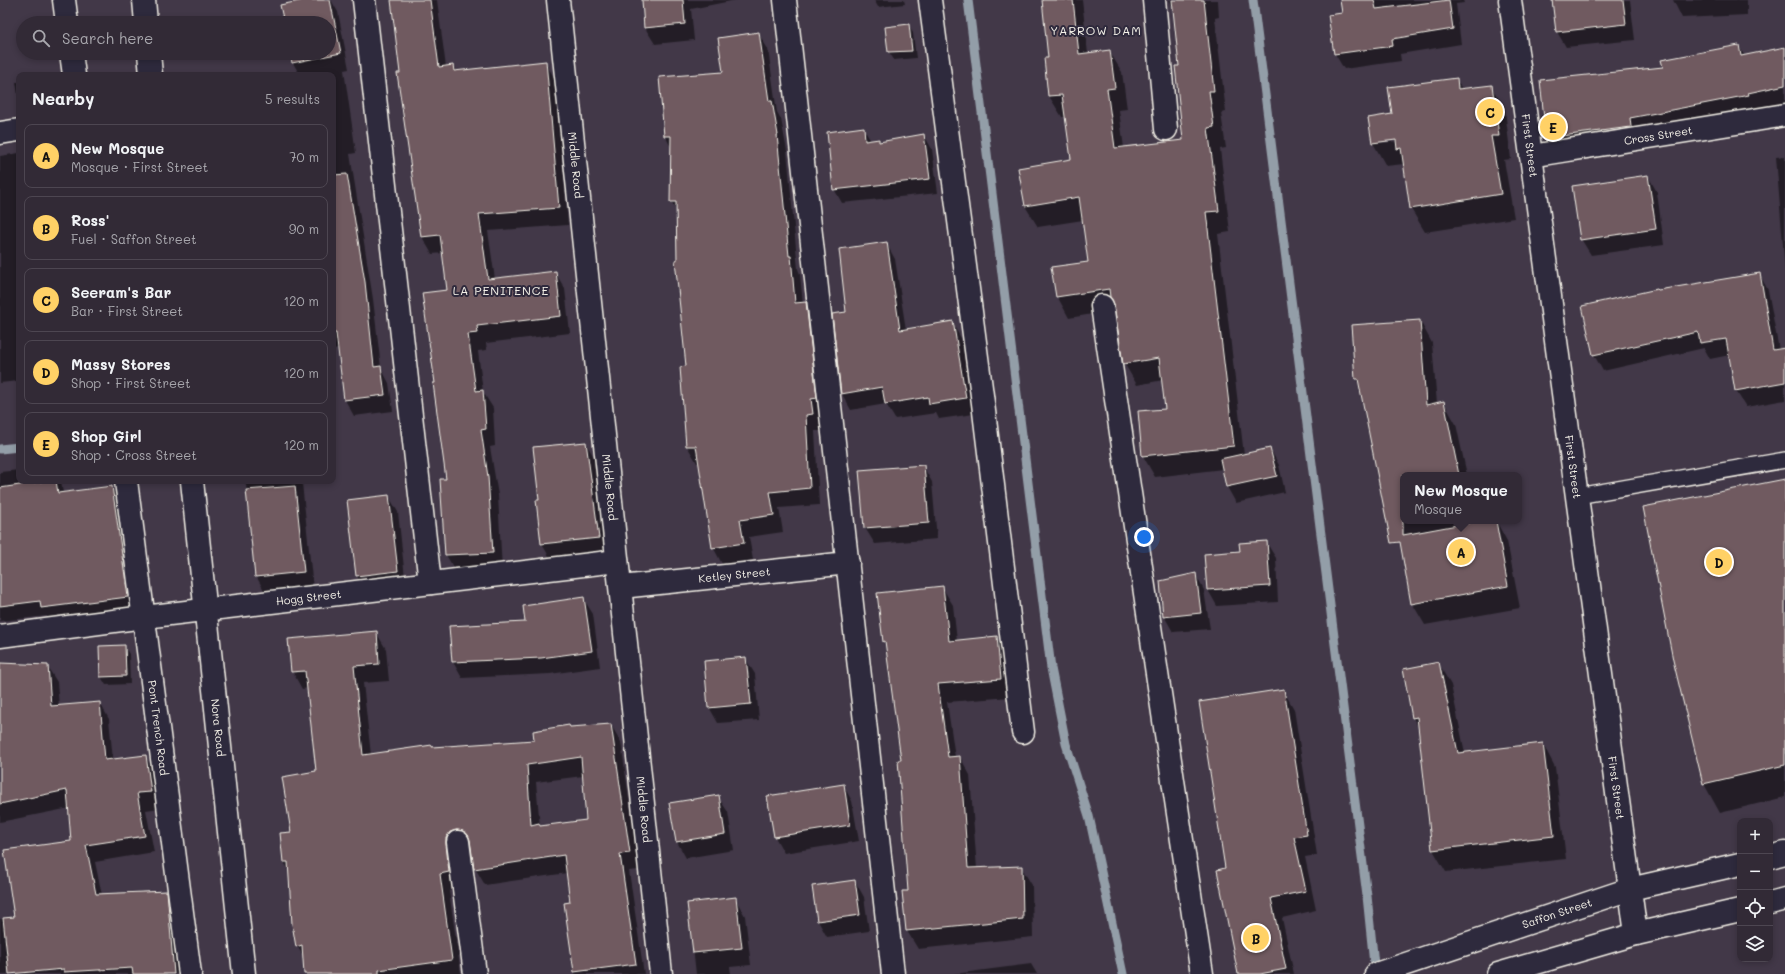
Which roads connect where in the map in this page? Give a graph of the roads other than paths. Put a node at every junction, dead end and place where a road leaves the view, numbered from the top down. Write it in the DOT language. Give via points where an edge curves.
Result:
graph roads {
  1 [pos="64,0"];
  2 [pos="144,0"];
  3 [pos="364,0"];
  4 [pos="558,0"];
  5 [pos="785,0"];
  6 [pos="930,0"];
  7 [pos="1154,0"];
  8 [pos="1510,0"];
  9 [pos="66,16"];
  10 [pos="145,16"];
  11 [pos="72,60"];
  12 [pos="150,60"];
  13 [pos="74,72"];
  14 [pos="151,72"];
  15 [pos="1785,115"];
  16 [pos="1166,129"];
  17 [pos="16,130"];
  18 [pos="0,133"];
  19 [pos="1531,156"];
  20 [pos="1102,306"];
  21 [pos="1785,460"];
  22 [pos="126,484"];
  23 [pos="192,484"];
  24 [pos="1577,496"];
  25 [pos="617,561"];
  26 [pos="848,563"];
  27 [pos="430,583"];
  28 [pos="621,587"];
  29 [pos="205,610"];
  30 [pos="144,617"];
  31 [pos="0,636"];
  32 [pos="1023,732"];
  33 [pos="458,842"];
  34 [pos="1785,853"];
  35 [pos="1773,856"];
  36 [pos="1737,865"];
  37 [pos="1630,889"];
  38 [pos="1785,899"];
  39 [pos="1773,902"];
  40 [pos="1737,911"];
  41 [pos="1636,934"];
  42 [pos="190,974"];
  43 [pos="244,974"];
  44 [pos="475,974"];
  45 [pos="661,974"];
  46 [pos="893,974"];
  47 [pos="1202,974"];
  48 [pos="1376,974"];
  49 [pos="1498,974"];
  1 -- 9 [label="street"];
  2 -- 10 [label="street"];
  3 -- 27 [label="street"];
  4 -- 25 [label="street, Middle Road"];
  5 -- 26 [label="street"];
  6 -- 32 [label="street"];
  7 -- 16 [label="street"];
  8 -- 19 [label="street, First Street"];
  11 -- 13 [label="street"];
  12 -- 14 [label="street"];
  15 -- 19 [label="street, Cross Street"];
  17 -- 18 [label="street"];
  19 -- 24 [label="street, First Street"];
  20 -- 47 [label="street"];
  21 -- 24 [label="lane"];
  22 -- 30 [label="street, Pont Trench Road"];
  23 -- 29 [label="street, Nora Road"];
  24 -- 37 [label="street, First Street"];
  25 -- 27 [label="street, Hogg Street"];
  25 -- 28 [label="street, Middle Road"];
  26 -- 28 [label="street, Ketley Street"];
  26 -- 46 [label="street"];
  27 -- 29 [label="street, Hogg Street"];
  28 -- 45 [label="street, Middle Road"];
  29 -- 30 [label="street, Hogg Street"];
  29 -- 43 [label="street, Nora Road"];
  30 -- 31 [label="street, Hogg Street"];
  30 -- 42 [label="street, Pont Trench Road"];
  33 -- 44 [label="street"];
  34 -- 35 [label="street"];
  36 -- 37 [label="street, Saffon Street"];
  37 -- 41 [label="street, First Street"];
  37 -- 48 [label="street, Saffon Street"];
  38 -- 39 [label="street"];
  40 -- 41 [label="street"];
  41 -- 49 [label="street"];
}
